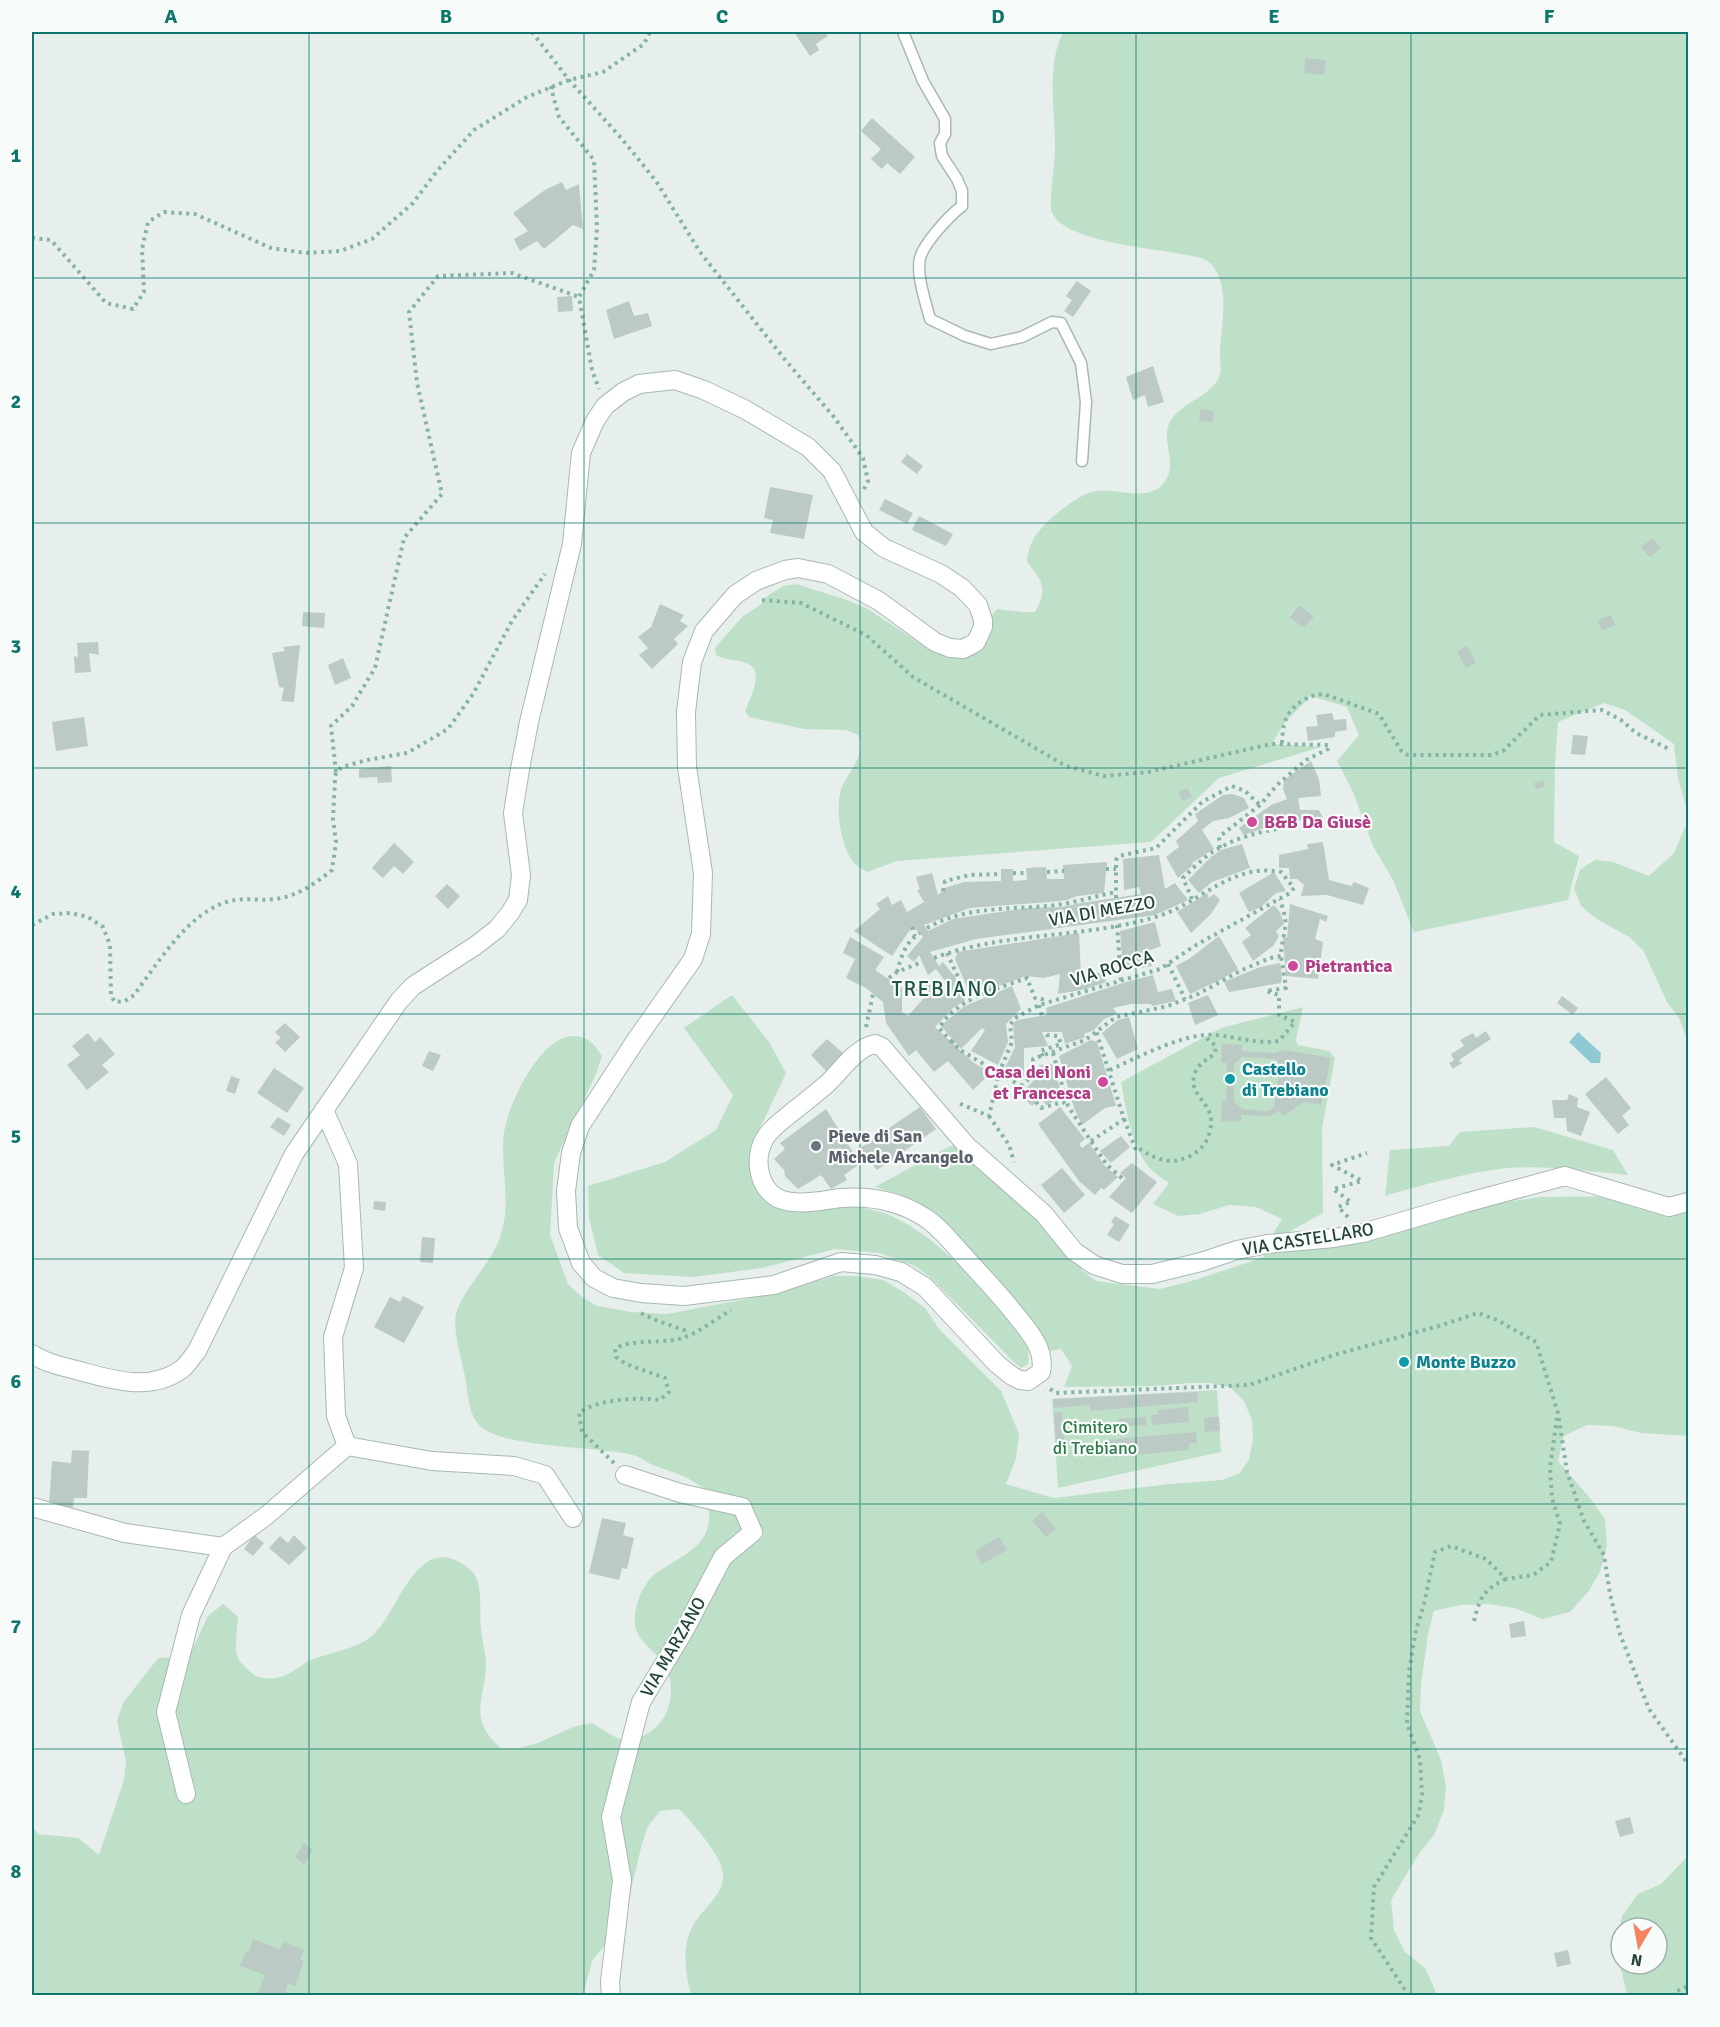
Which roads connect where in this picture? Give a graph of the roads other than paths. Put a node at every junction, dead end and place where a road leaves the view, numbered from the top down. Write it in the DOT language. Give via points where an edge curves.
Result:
graph roads {
  1 [pos="903,32"];
  2 [pos="1082,461"];
  3 [pos="324,1110"];
  4 [pos="1689,1203"];
  5 [pos="32,1354"];
  6 [pos="347,1446"];
  7 [pos="625,1475"];
  8 [pos="32,1507"];
  9 [pos="573,1518"];
  10 [pos="223,1547"];
  11 [pos="186,1794"];
  12 [pos="611,1995"];
  1 -- 2 [label="lane" via="923,81 945,119 945,134 940,143 942,156 962,191 962,206 950,215 920,258 930,319 991,344 1022,337 1052,322 1061,323 1081,363 1086,402"];
  3 -- 4 [label="street, VIA CASTELLARO" via="406,993 497,929 518,900 521,874 513,813 529,722 572,544 580,453 605,406 623,392 639,384 675,380 746,410 808,447 832,471 864,532 884,548 962,588 978,605 983,620 976,642 963,649 950,648 935,642 879,601 828,574 798,568 756,581 735,595 710,623 692,662 686,712 687,767 703,873 701,934 693,959 580,1126 571,1153 566,1191 568,1228 581,1263 594,1278 613,1288 684,1296 774,1286 841,1263 875,1265 901,1272 925,1287 1012,1376 1028,1381 1034,1378 1043,1363 1031,1335 990,1285 924,1217 878,1198 787,1201 775,1197 759,1175 758,1156 773,1127 826,1085 862,1049 875,1044 882,1047 966,1146 1044,1214 1074,1251 1094,1265 1122,1274 1152,1274 1267,1244 1362,1233 1565,1176 1669,1207"];
  3 -- 5 [label="street" via="282,1176 197,1351 183,1368 146,1383 122,1382"];
  3 -- 6 [label="street" via="348,1164 354,1268 333,1337 336,1416"];
  6 -- 9 [label="street" via="432,1461 514,1466 545,1475"];
  6 -- 10 [label="street" via="266,1516"];
  7 -- 12 [label="street, VIA MARZANO" via="742,1507 753,1532 723,1557 641,1702 611,1817 622,1880"];
  8 -- 10 [label="street" via="125,1533"];
  10 -- 11 [label="street" via="191,1615 166,1712"];
}
